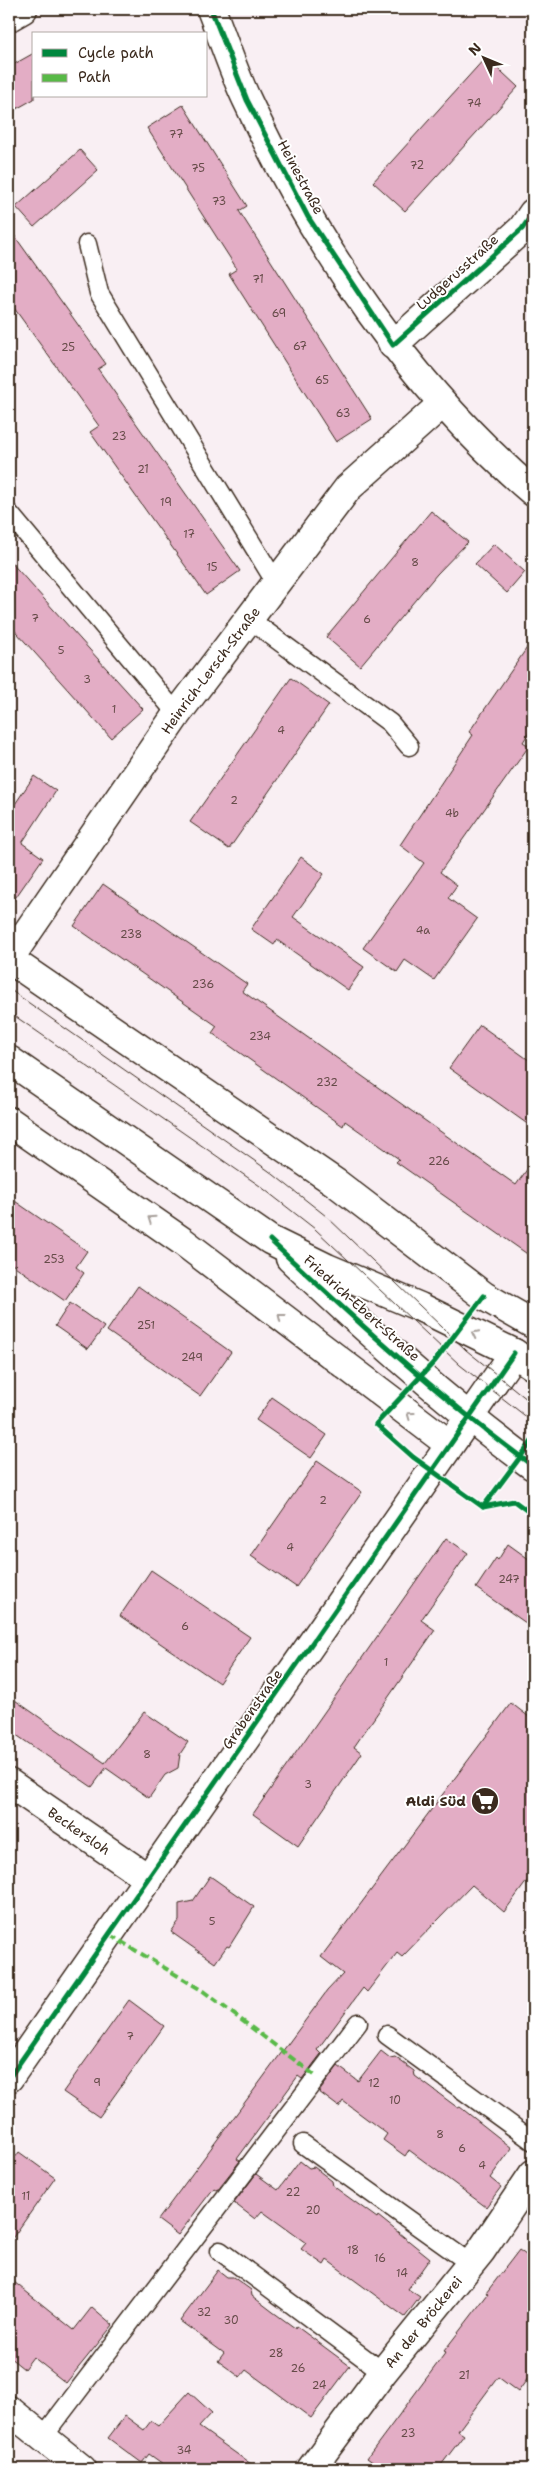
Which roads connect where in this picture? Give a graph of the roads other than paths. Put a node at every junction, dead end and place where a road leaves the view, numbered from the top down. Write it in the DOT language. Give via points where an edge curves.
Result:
graph roads {
  1 [pos="23,9"];
  2 [pos="210,9"];
  3 [pos="9,17"];
  4 [pos="530,227"];
  5 [pos="87,244"];
  6 [pos="393,345"];
  7 [pos="442,404"];
  8 [pos="533,492"];
  9 [pos="9,513"];
  10 [pos="276,583"];
  11 [pos="249,619"];
  12 [pos="177,714"];
  13 [pos="408,746"];
  14 [pos="9,959"];
  15 [pos="9,1060"];
  16 [pos="9,1121"];
  17 [pos="270,1240"];
  18 [pos="533,1324"];
  19 [pos="524,1359"];
  20 [pos="469,1416"];
  21 [pos="449,1444"];
  22 [pos="533,1466"];
  23 [pos="9,1783"];
  24 [pos="148,1879"];
  25 [pos="358,2023"];
  26 [pos="387,2035"];
  27 [pos="9,2078"];
  28 [pos="533,2141"];
  29 [pos="303,2144"];
  30 [pos="533,2174"];
  31 [pos="220,2251"];
  32 [pos="470,2264"];
  33 [pos="383,2372"];
  34 [pos="9,2410"];
  35 [pos="43,2436"];
  36 [pos="82,2469"];
  37 [pos="311,2469"];
  1 -- 3 [label="street"];
  2 -- 6 [label="street, Heinestraße" via="247,100 308,217"];
  4 -- 6 [label="street, Ludgerusstraße"];
  5 -- 10 [label="lane" via="99,293"];
  6 -- 7 [label="street, Heinestraße"];
  7 -- 8 [label="street, Heinestraße" via="500,464"];
  7 -- 10 [label="street, Heinrich-Lersch-Straße" via="348,488"];
  9 -- 12 [label="lane"];
  10 -- 11 [label="street, Heinrich-Lersch-Straße"];
  11 -- 12 [label="street, Heinrich-Lersch-Straße"];
  11 -- 13 [label="lane" via="390,723"];
  12 -- 14 [label="street, Heinrich-Lersch-Straße"];
  14 -- 18 [label="street" via="336,1183 484,1296"];
  15 -- 17 [label="street, Friedrich-Ebert-Straße"];
  21 -- 16 [label="street, one-way" via="182,1241"];
  19 -- 17 [label="street, Friedrich-Ebert-Straße, one-way" via="420,1307"];
  17 -- 20 [label="street, Friedrich-Ebert-Straße" via="365,1329"];
  19 -- 20 [label="street, Grabenstraße"];
  20 -- 21 [label="street, Grabenstraße"];
  20 -- 22 [label="street, Friedrich-Ebert-Straße"];
  21 -- 24 [label="street, Grabenstraße"];
  23 -- 24 [label="street, Beckersloh"];
  24 -- 27 [label="street, Grabenstraße"];
  25 -- 35 [label="lane"];
  26 -- 28 [label="lane"];
  29 -- 32 [label="lane"];
  30 -- 32 [label="street, An der Bröckerei"];
  31 -- 33 [label="lane"];
  32 -- 33 [label="street, An der Bröckerei"];
  33 -- 37 [label="street, An der Bröckerei"];
  34 -- 35 [label="street"];
  35 -- 36 [label="street"];
}
